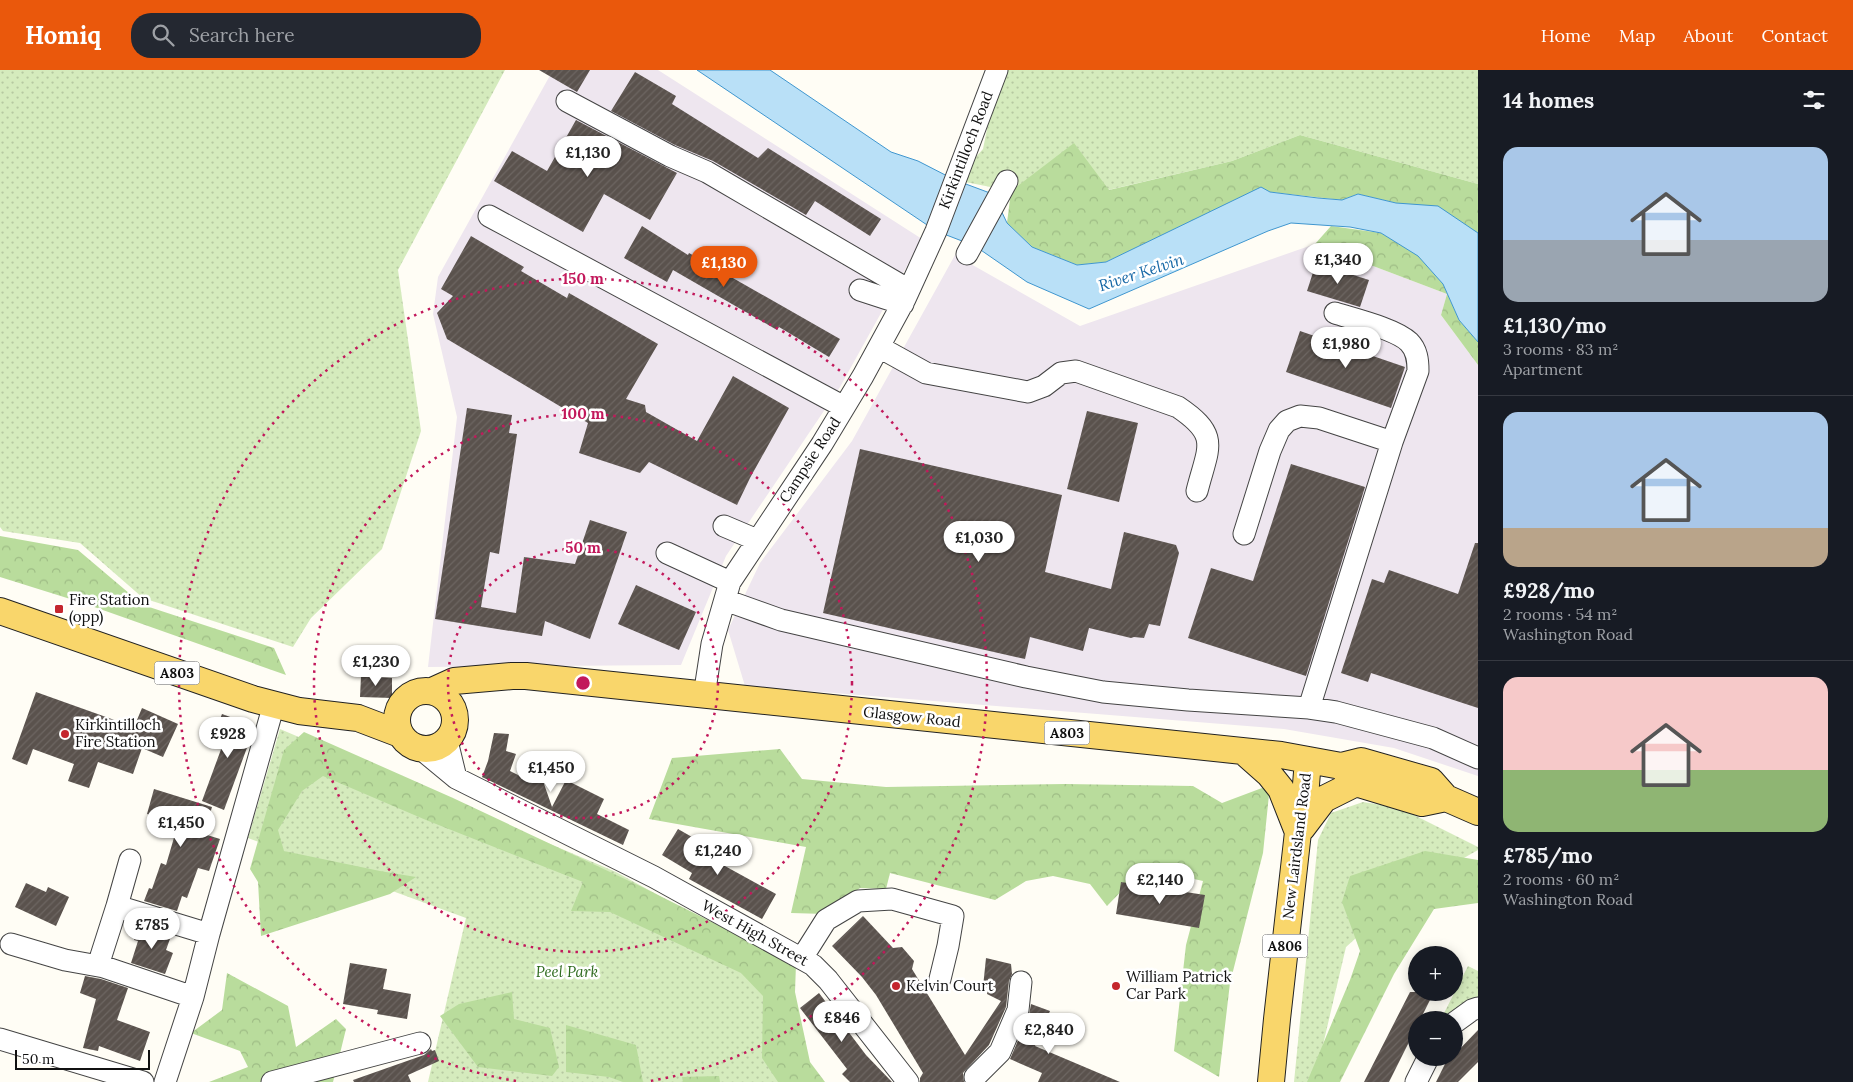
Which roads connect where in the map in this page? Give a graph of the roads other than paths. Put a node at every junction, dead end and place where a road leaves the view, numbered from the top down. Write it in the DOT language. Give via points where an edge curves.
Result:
graph roads {
  1 [pos="997,70"];
  2 [pos="567,101"];
  3 [pos="1006,181"];
  4 [pos="489,216"];
  5 [pos="936,231"];
  6 [pos="967,254"];
  7 [pos="860,290"];
  8 [pos="906,297"];
  9 [pos="1335,313"];
  10 [pos="879,347"];
  11 [pos="844,407"];
  12 [pos="1392,442"];
  13 [pos="1197,491"];
  14 [pos="724,526"];
  15 [pos="1244,534"];
  16 [pos="757,540"];
  17 [pos="667,553"];
  18 [pos="728,591"];
  19 [pos="0,611"];
  20 [pos="482,679"];
  21 [pos="432,692"];
  22 [pos="704,696"];
  23 [pos="274,704"];
  24 [pos="400,707"];
  25 [pos="1309,708"];
  26 [pos="454,714"];
  27 [pos="358,718"];
  28 [pos="400,734"];
  29 [pos="447,741"];
  30 [pos="421,749"];
  31 [pos="1243,751"];
  32 [pos="1478,758"];
  33 [pos="1308,760"];
  34 [pos="1349,775"];
  35 [pos="456,778"];
  36 [pos="1478,812"];
  37 [pos="1298,832"];
  38 [pos="130,860"];
  39 [pos="117,906"];
  40 [pos="209,934"];
  41 [pos="11,944"];
  42 [pos="101,956"];
  43 [pos="802,958"];
  44 [pos="940,979"];
  45 [pos="1020,982"];
  46 [pos="193,997"];
  47 [pos="1478,1008"];
  48 [pos="1463,1016"];
  49 [pos="0,1039"];
  50 [pos="420,1043"];
  51 [pos="1424,1066"];
  52 [pos="975,1077"];
  53 [pos="143,1082"];
  54 [pos="165,1082"];
  55 [pos="272,1082"];
  56 [pos="908,1082"];
  57 [pos="1271,1082"];
  58 [pos="1416,1082"];
  1 -- 5 [label="street, Kirkintilloch Road"];
  2 -- 8 [label="street" via="707,172"];
  3 -- 6 [label="street"];
  4 -- 11 [label="street"];
  5 -- 8 [label="street, Campsie Road"];
  7 -- 8 [label="street"];
  8 -- 10 [label="street, Campsie Road"];
  9 -- 12 [label="street" via="1398,334 1415,350 1418,371"];
  10 -- 11 [label="street, Campsie Road"];
  10 -- 13 [label="street" via="926,373 1028,392 1044,386 1061,373 1076,371 1178,407 1203,428 1209,444"];
  11 -- 16 [label="street, Campsie Road"];
  12 -- 15 [label="street" via="1319,418 1300,416 1287,421 1279,430 1270,451"];
  12 -- 25 [label="street"];
  14 -- 16 [label="street"];
  16 -- 18 [label="street, Campsie Road"];
  17 -- 18 [label="street"];
  18 -- 22 [label="street, Campsie Road" via="712,644"];
  18 -- 25 [label="street" via="791,622 1102,692"];
  19 -- 23 [label="main road, A803" via="224,690"];
  20 -- 21 [label="main road, Glasgow Road / A803" via="454,681"];
  20 -- 22 [label="main road, Glasgow Road / A803" via="526,676"];
  20 -- 26 [label="main road"];
  21 -- 24 [label="main road" via="413,694"];
  21 -- 26 [label="main road" via="447,699"];
  22 -- 31 [label="main road, Glasgow Road / A803"];
  23 -- 27 [label="main road, A803" via="299,711"];
  23 -- 40 [label="street"];
  24 -- 27 [label="main road, A803"];
  24 -- 28 [label="main road" via="397,725"];
  25 -- 32 [label="street" via="1346,714 1433,738"];
  26 -- 29 [label="main road" via="455,724"];
  27 -- 28 [label="main road, A803"];
  28 -- 30 [label="main road" via="409,744"];
  29 -- 30 [label="main road" via="435,748"];
  29 -- 35 [label="street"];
  30 -- 35 [label="street, West High Street"];
  31 -- 33 [label="main road, Glasgow Road / A803"];
  31 -- 37 [label="main road" via="1281,789"];
  33 -- 34 [label="main road, Glasgow Road / A803"];
  33 -- 37 [label="main road, New Lairdsland Road / A806"];
  34 -- 36 [label="main road, Glasgow Road / A803" via="1361,761 1431,781 1446,798"];
  34 -- 37 [label="main road" via="1324,799"];
  35 -- 43 [label="street, West High Street" via="654,877"];
  37 -- 57 [label="main road, New Lairdsland Road / A806"];
  38 -- 39 [label="street"];
  39 -- 40 [label="street"];
  39 -- 42 [label="street"];
  40 -- 46 [label="street"];
  41 -- 46 [label="street" via="65,960 104,967"];
  43 -- 44 [label="street" via="826,920 858,900 892,899 953,916"];
  43 -- 56 [label="street, West High Street" via="828,980"];
  45 -- 52 [label="street" via="1018,1010 1000,1052"];
  46 -- 54 [label="street"];
  47 -- 48 [label="street"];
  49 -- 53 [label="street"];
  50 -- 55 [label="street"];
  51 -- 58 [label="street"];
}
